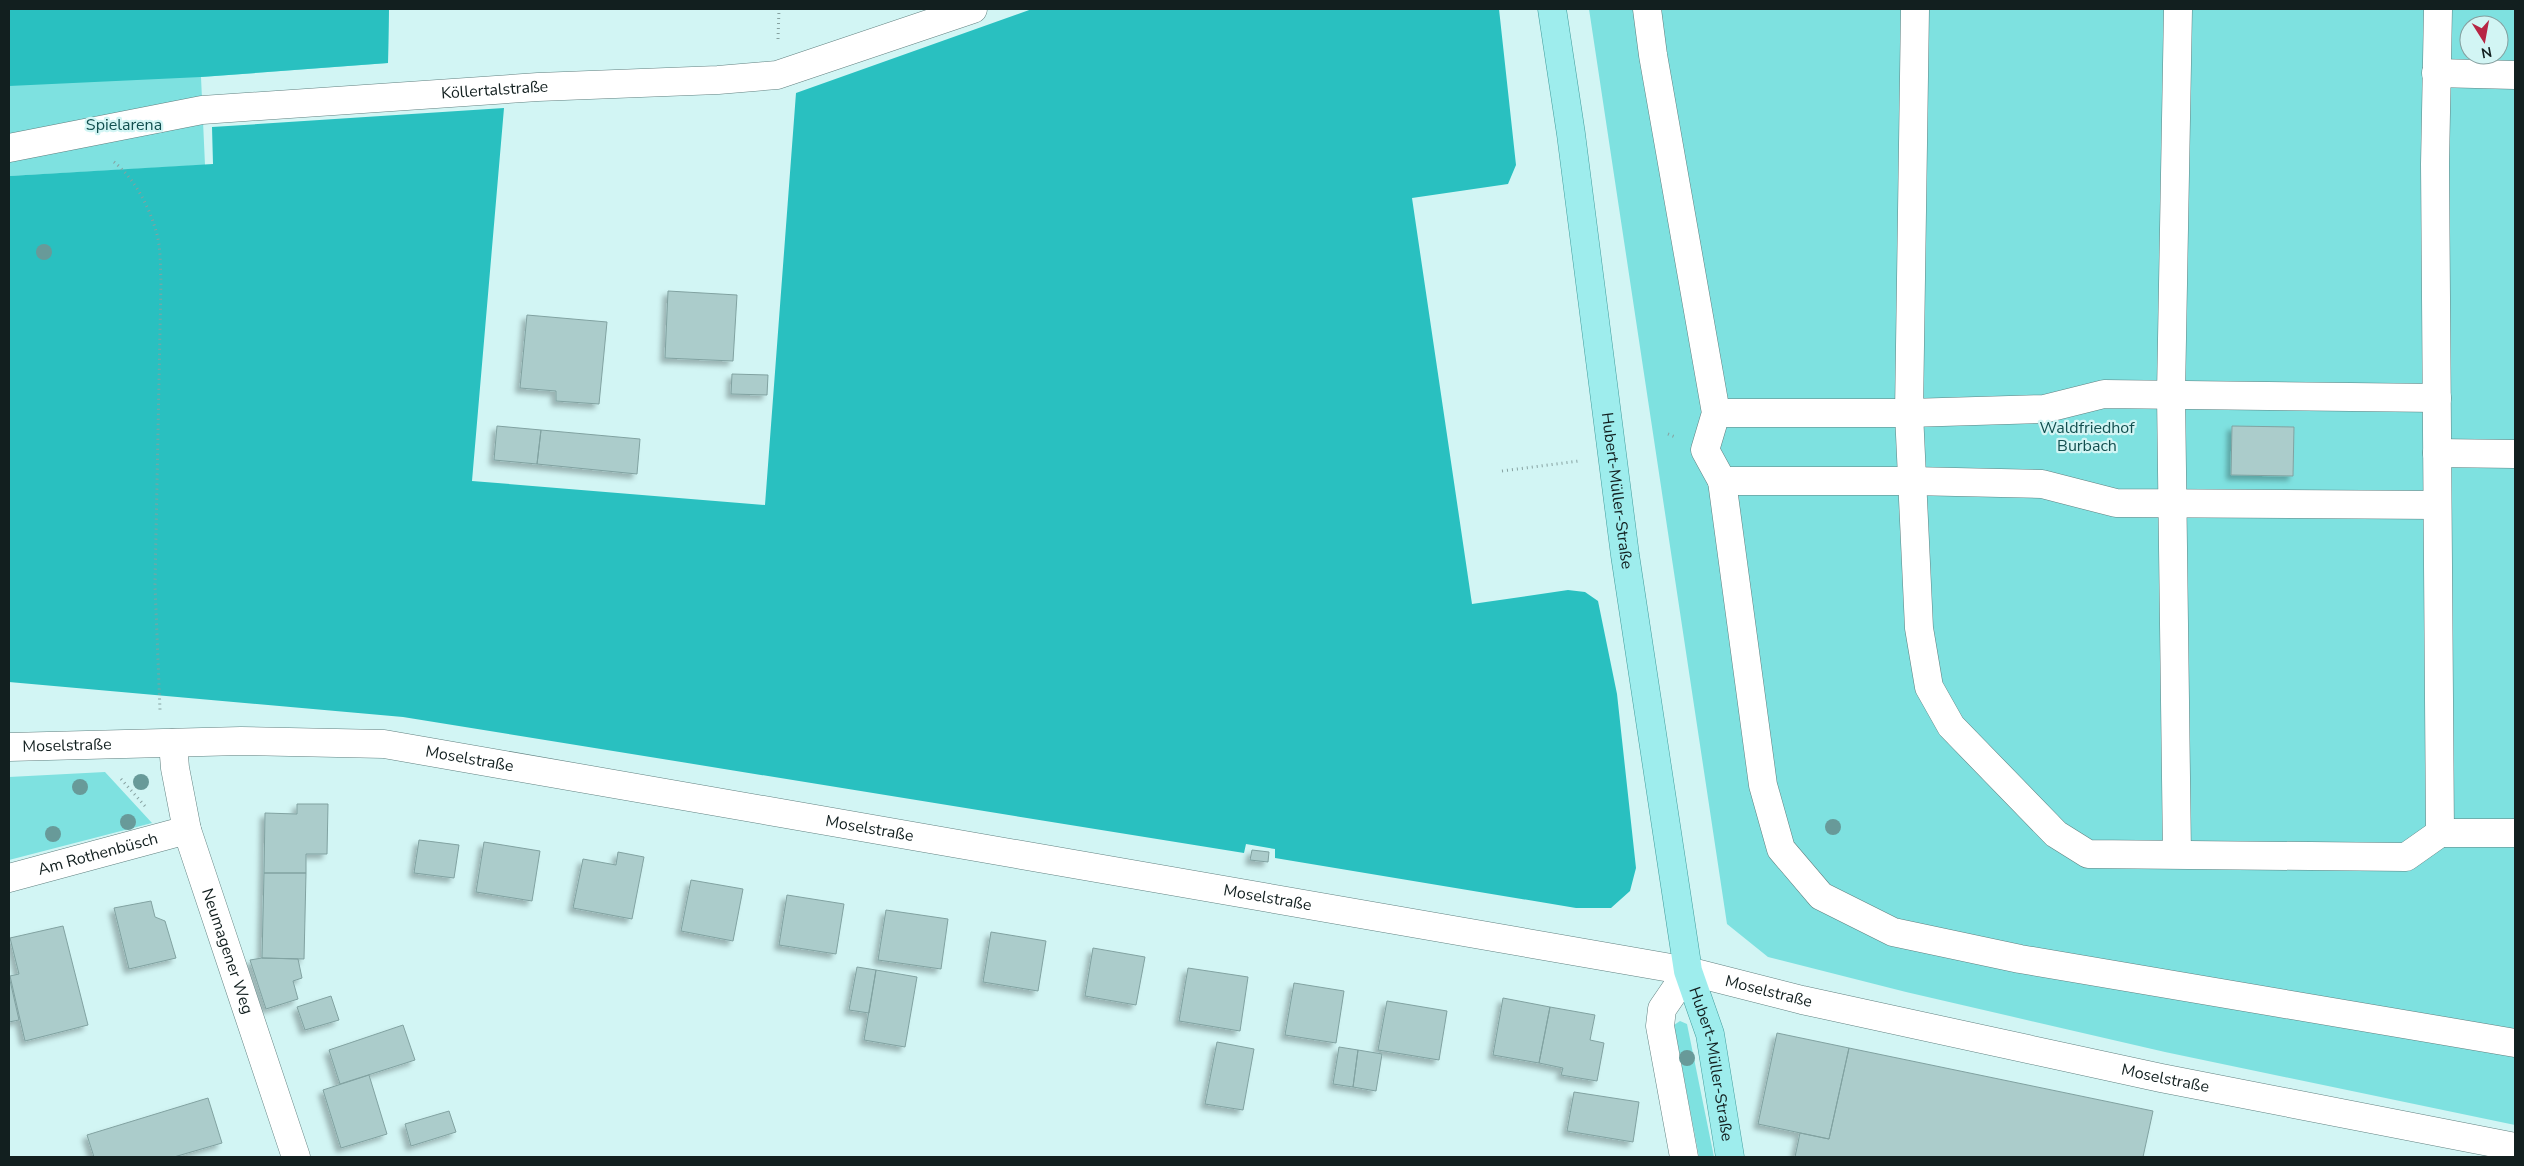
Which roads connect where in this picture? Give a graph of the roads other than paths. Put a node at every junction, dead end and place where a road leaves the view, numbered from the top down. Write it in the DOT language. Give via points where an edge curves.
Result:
graph roads {
  1 [pos="973,9"];
  2 [pos="1552,9"];
  3 [pos="1648,9"];
  4 [pos="1915,9"];
  5 [pos="2178,9"];
  6 [pos="2438,9"];
  7 [pos="2436,73"];
  8 [pos="2515,75"];
  9 [pos="9,148"];
  10 [pos="2170,394"];
  11 [pos="2437,398"];
  12 [pos="1716,413"];
  13 [pos="1909,413"];
  14 [pos="2437,453"];
  15 [pos="2515,454"];
  16 [pos="1722,481"];
  17 [pos="1911,481"];
  18 [pos="2172,504"];
  19 [pos="2437,505"];
  20 [pos="173,743"];
  21 [pos="9,748"];
  22 [pos="187,830"];
  23 [pos="2440,833"];
  24 [pos="2515,833"];
  25 [pos="2177,854"];
  26 [pos="9,878"];
  27 [pos="1688,971"];
  28 [pos="2515,1043"];
  29 [pos="2515,1147"];
  30 [pos="296,1157"];
  31 [pos="1684,1157"];
  32 [pos="1730,1157"];
  1 -- 9 [label="street, Köllertalstraße" via="777,75 538,87 202,110"];
  2 -- 27 [label="main road, Hubert-Müller-Straße" via="1624,546"];
  3 -- 12 [label="street" via="1653,55"];
  4 -- 13 [label="street"];
  5 -- 10 [label="street"];
  6 -- 7 [label="street"];
  7 -- 8 [label="street"];
  7 -- 11 [label="street"];
  10 -- 11 [label="street"];
  10 -- 13 [label="street" via="2104,394 2044,409"];
  10 -- 18 [label="street"];
  11 -- 14 [label="street"];
  12 -- 13 [label="street"];
  12 -- 16 [label="street" via="1705,450"];
  13 -- 17 [label="street"];
  14 -- 15 [label="street"];
  14 -- 19 [label="street"];
  16 -- 17 [label="street"];
  16 -- 28 [label="street" via="1763,785 1781,849 1820,896 1893,932 2020,958"];
  17 -- 18 [label="street" via="2042,484 2116,503"];
  17 -- 25 [label="street" via="1919,628 1929,686 1951,726 2056,834 2088,854"];
  18 -- 19 [label="street"];
  18 -- 25 [label="street"];
  19 -- 23 [label="street"];
  20 -- 21 [label="street, Moselstraße"];
  20 -- 22 [label="street, Neumagener Weg"];
  20 -- 27 [label="street, Moselstraße" via="322,741 384,744"];
  22 -- 26 [label="street, Am Rothenbüsch"];
  22 -- 30 [label="street, Neumagener Weg"];
  23 -- 24 [label="street"];
  23 -- 25 [label="street" via="2406,857"];
  27 -- 29 [label="street, Moselstraße" via="1802,1000 2161,1078"];
  27 -- 31 [label="street, Hubert-Müller-Straße" via="1662,1009 1660,1026"];
  27 -- 32 [label="main road, Hubert-Müller-Straße" via="1710,1034"];
}
